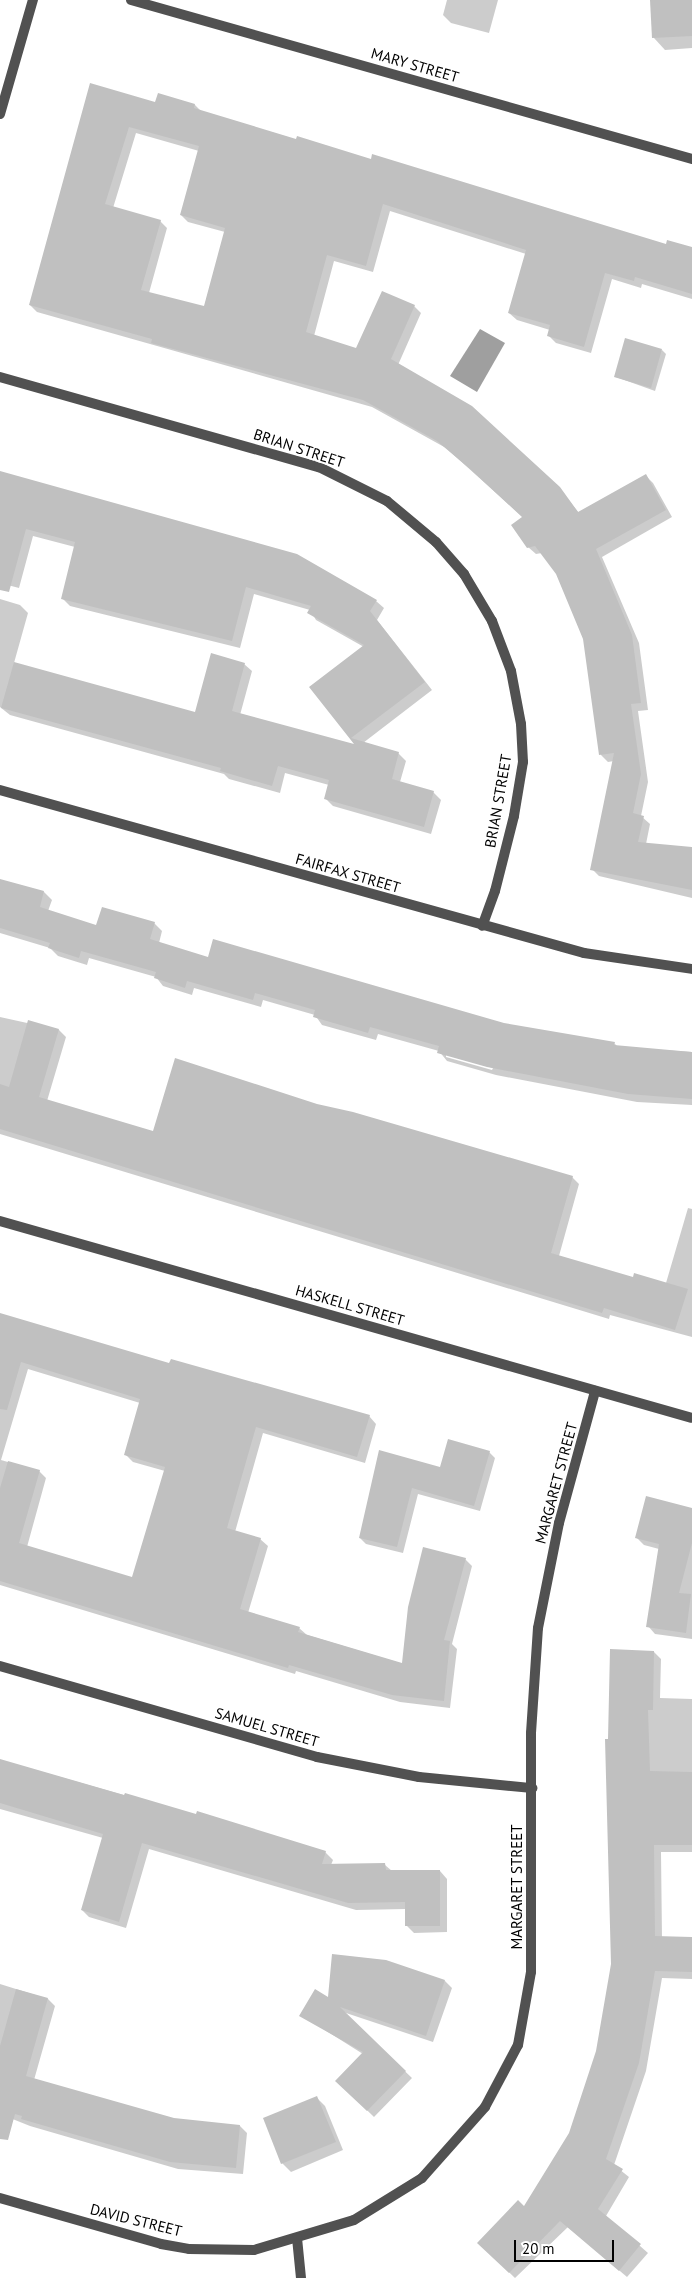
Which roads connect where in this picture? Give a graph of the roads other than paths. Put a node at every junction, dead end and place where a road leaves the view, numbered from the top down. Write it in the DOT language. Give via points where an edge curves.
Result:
graph roads {
  1 [pos="33,0"];
  2 [pos="130,0"];
  3 [pos="0,114"];
  4 [pos="692,159"];
  5 [pos="0,377"];
  6 [pos="0,790"];
  7 [pos="482,926"];
  8 [pos="692,969"];
  9 [pos="0,1221"];
  10 [pos="596,1391"];
  11 [pos="692,1418"];
  12 [pos="0,1666"];
  13 [pos="532,1788"];
  14 [pos="0,2198"];
  15 [pos="297,2238"];
  16 [pos="301,2278"];
  1 -- 3 [label="street"];
  2 -- 4 [label="street, MARY STREET"];
  5 -- 7 [label="street, BRIAN STREET" via="319,467 387,501 436,542 464,574 492,621 511,671 521,724 523,762 514,816 495,891"];
  6 -- 7 [label="street, FAIRFAX STREET"];
  7 -- 8 [label="street, FAIRFAX STREET" via="584,953"];
  9 -- 10 [label="street, HASKELL STREET"];
  10 -- 11 [label="street, HASKELL STREET"];
  10 -- 13 [label="street, MARGARET STREET" via="559,1523 538,1628 531,1733"];
  12 -- 13 [label="street, SAMUEL STREET" via="317,1757 419,1777"];
  13 -- 15 [label="street, MARGARET STREET" via="532,1972 518,2045 485,2107 422,2178 354,2220"];
  14 -- 15 [label="street, DAVID STREET" via="189,2249 254,2250"];
  15 -- 16 [label="street"];
}
